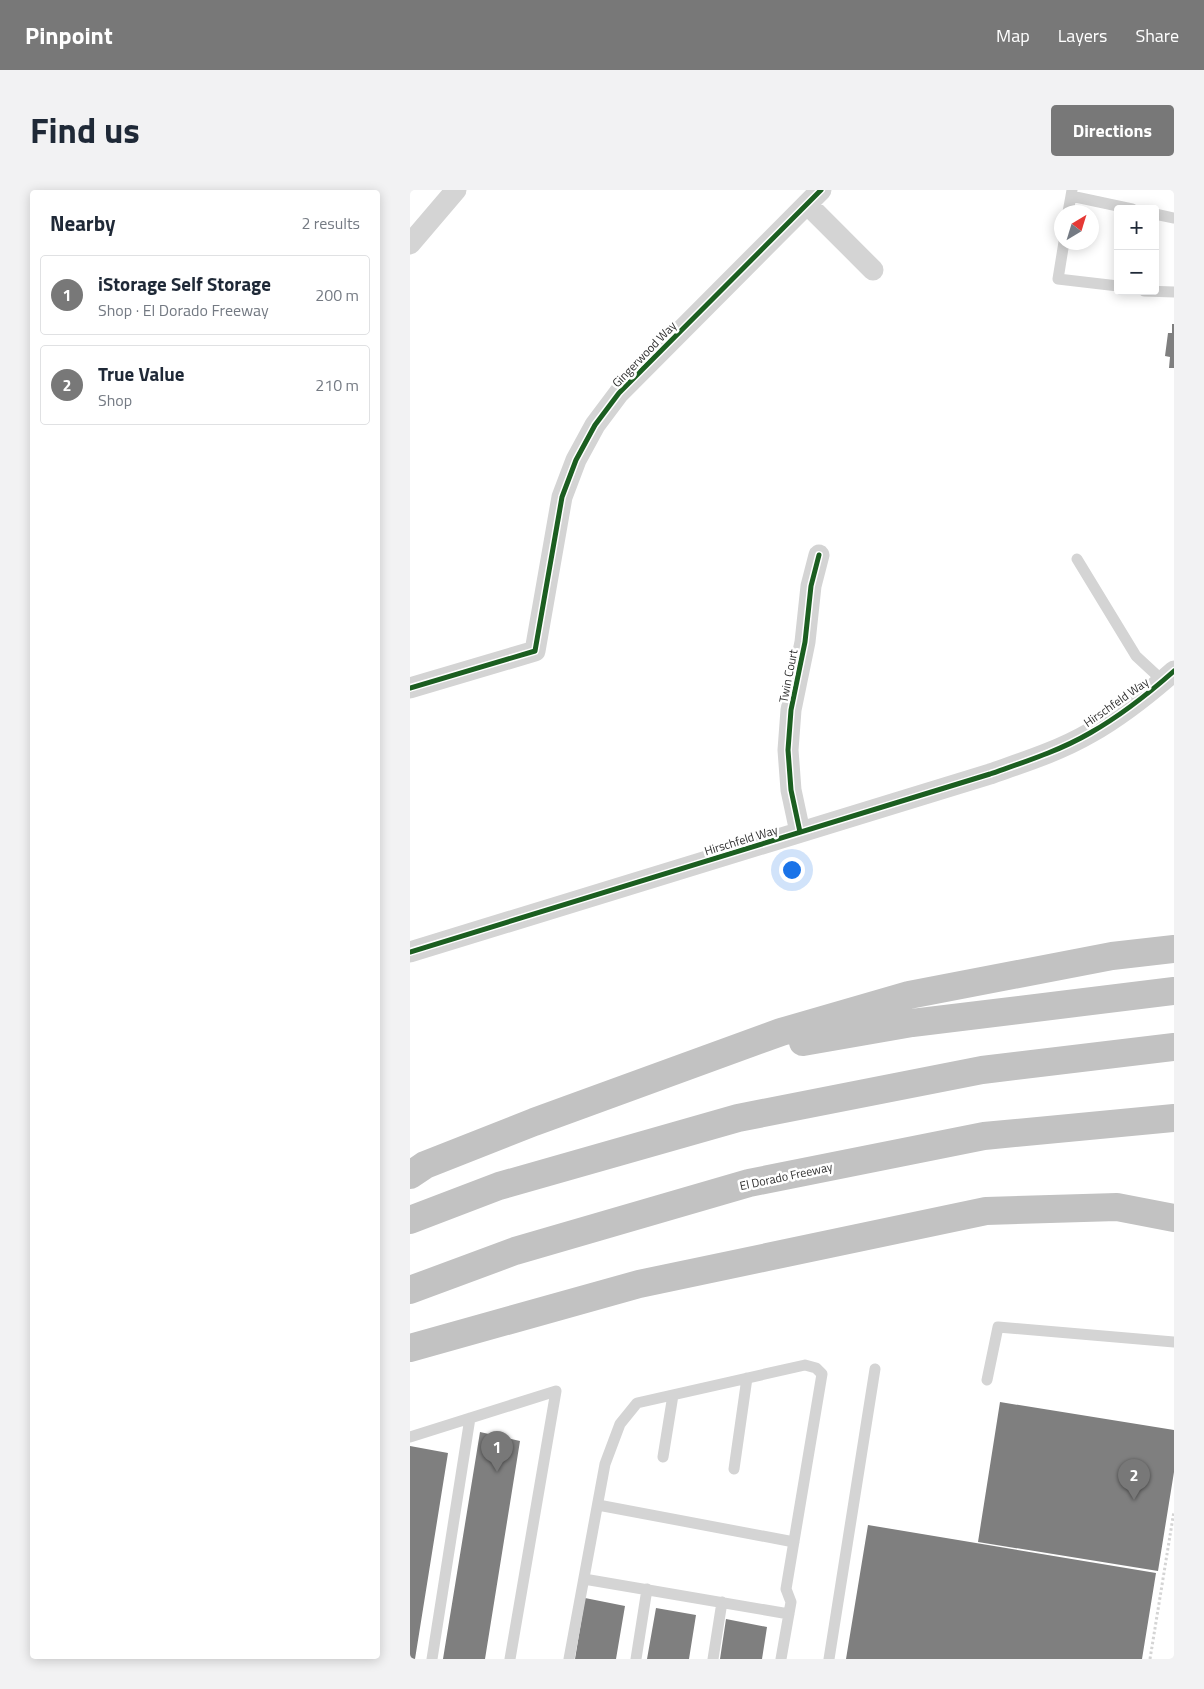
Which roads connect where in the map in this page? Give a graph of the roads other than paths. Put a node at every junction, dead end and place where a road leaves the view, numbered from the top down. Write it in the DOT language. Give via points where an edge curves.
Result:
graph roads {
  1 [pos="456,190"];
  2 [pos="1072,193"];
  3 [pos="814,197"];
  4 [pos="1117,205"];
  5 [pos="1159,215"];
  6 [pos="1174,218"];
  7 [pos="410,244"];
  8 [pos="1063,250"];
  9 [pos="873,270"];
  10 [pos="1114,285"];
  11 [pos="1159,292"];
  12 [pos="1174,292"];
  13 [pos="819,555"];
  14 [pos="1077,559"];
  15 [pos="1170,681"];
  16 [pos="410,688"];
  17 [pos="800,832"];
  18 [pos="1174,949"];
  19 [pos="410,952"];
  20 [pos="1174,991"];
  21 [pos="1174,1047"];
  22 [pos="727,1053"];
  23 [pos="1174,1118"];
  24 [pos="410,1175"];
  25 [pos="1174,1218"];
  26 [pos="410,1220"];
  27 [pos="410,1290"];
  28 [pos="1174,1342"];
  29 [pos="410,1348"];
  30 [pos="875,1369"];
  31 [pos="746,1378"];
  32 [pos="987,1380"];
  33 [pos="673,1394"];
  34 [pos="470,1418"];
  35 [pos="410,1437"];
  36 [pos="663,1457"];
  37 [pos="734,1468"];
  38 [pos="598,1505"];
  39 [pos="794,1542"];
  40 [pos="584,1579"];
  41 [pos="647,1589"];
  42 [pos="722,1602"];
  43 [pos="789,1614"];
  44 [pos="432,1659"];
  45 [pos="510,1659"];
  46 [pos="569,1659"];
  47 [pos="636,1659"];
  48 [pos="712,1659"];
  49 [pos="782,1659"];
  50 [pos="829,1659"];
  1 -- 7 [label="street"];
  2 -- 4 [label="lane"];
  3 -- 9 [label="street, Gingerwood Way"];
  3 -- 16 [label="street, Gingerwood Way" via="619,393 595,425 562,496 535,651"];
  5 -- 6 [label="lane"];
  8 -- 10 [label="lane" via="1058,279"];
  11 -- 12 [label="lane"];
  13 -- 17 [label="street, Twin Court" via="791,710 788,750 791,790"];
  14 -- 15 [label="lane" via="1136,656"];
  15 -- 17 [label="street, Hirschfeld Way" via="1090,734 1054,751"];
  17 -- 19 [label="street, Hirschfeld Way"];
  18 -- 22 [label="highway" via="1112,956 908,995 781,1032"];
  20 -- 22 [label="highway" via="912,1023"];
  21 -- 26 [label="highway" via="982,1070 738,1118 499,1186"];
  22 -- 24 [label="highway" via="534,1122 425,1165"];
  23 -- 27 [label="highway, El Dorado Freeway" via="984,1136 749,1183 515,1251"];
  25 -- 29 [label="highway" via="1117,1207 986,1211 639,1284"];
  28 -- 32 [label="lane" via="998,1327"];
  30 -- 50 [label="lane"];
  31 -- 33 [label="lane"];
  31 -- 37 [label="lane"];
  31 -- 39 [label="lane" via="805,1365 822,1374"];
  33 -- 36 [label="lane"];
  33 -- 38 [label="lane" via="637,1403 620,1424 606,1464"];
  34 -- 35 [label="lane"];
  34 -- 44 [label="lane"];
  34 -- 45 [label="lane" via="556,1391"];
  38 -- 39 [label="lane"];
  38 -- 40 [label="lane"];
  39 -- 43 [label="lane" via="786,1589 791,1602"];
  40 -- 41 [label="lane"];
  40 -- 46 [label="lane"];
  41 -- 42 [label="lane"];
  41 -- 47 [label="lane"];
  42 -- 43 [label="lane"];
  42 -- 48 [label="lane"];
  43 -- 49 [label="lane"];
}
